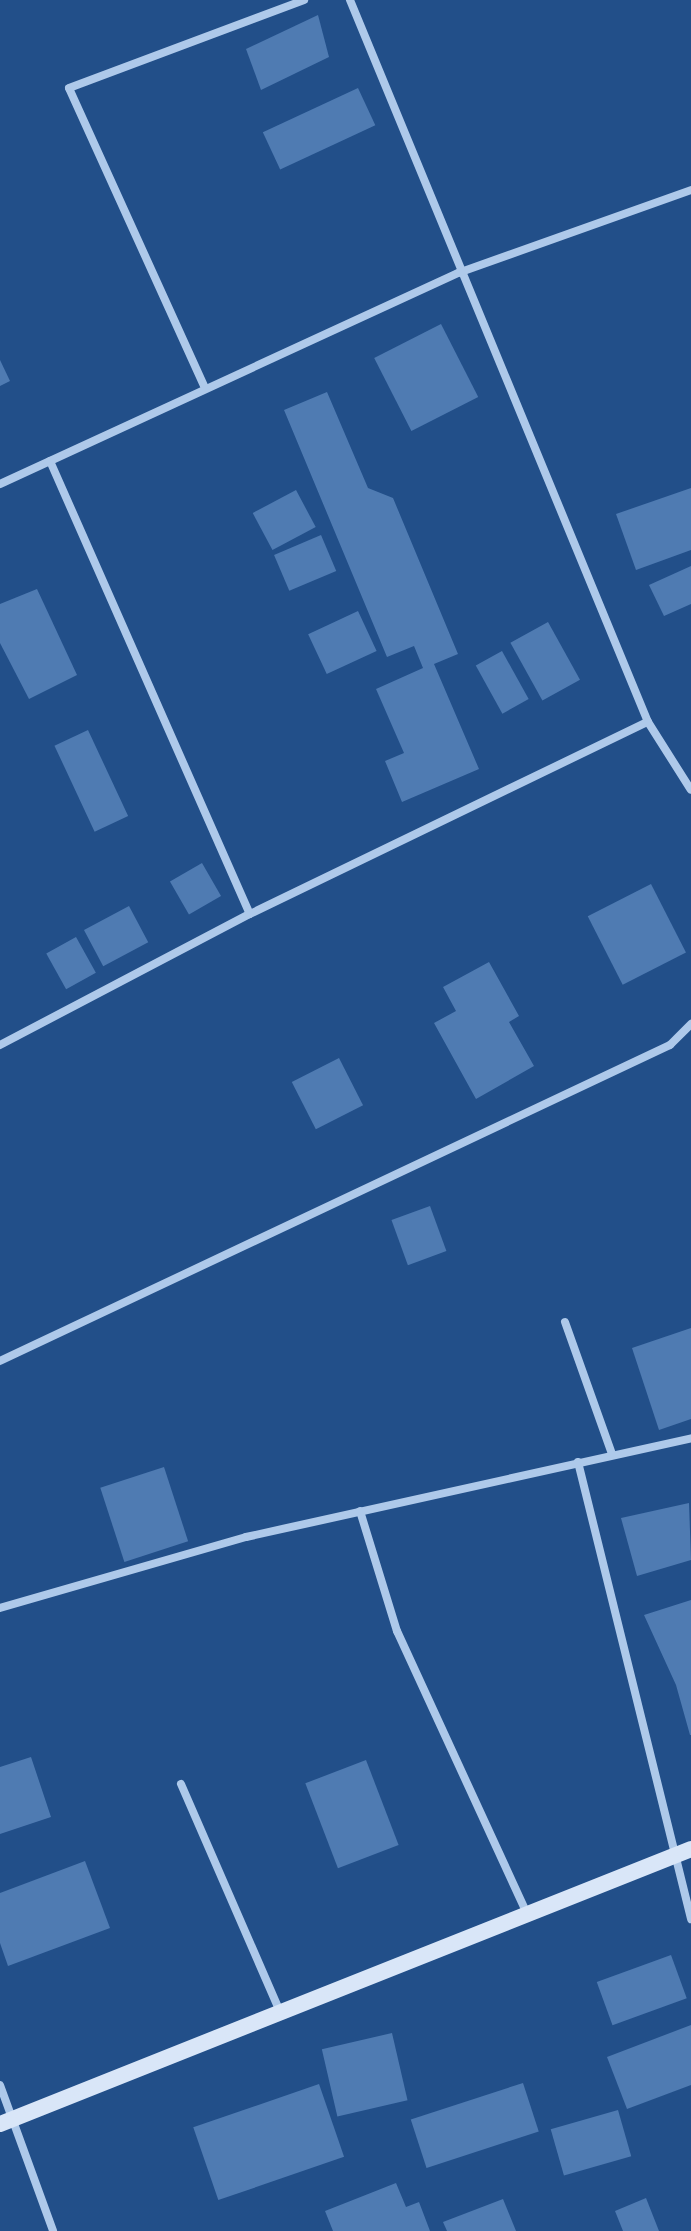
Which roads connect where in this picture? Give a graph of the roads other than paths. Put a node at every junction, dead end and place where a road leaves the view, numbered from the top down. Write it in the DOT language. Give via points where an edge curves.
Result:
graph roads {
  1 [pos="304,0"];
  2 [pos="350,0"];
  3 [pos="691,190"];
  4 [pos="458,273"];
  5 [pos="205,388"];
  6 [pos="50,461"];
  7 [pos="0,484"];
  8 [pos="648,722"];
  9 [pos="691,790"];
  10 [pos="250,914"];
  11 [pos="691,1024"];
  12 [pos="0,1045"];
  13 [pos="565,1322"];
  14 [pos="0,1361"];
  15 [pos="691,1438"];
  16 [pos="612,1454"];
  17 [pos="578,1462"];
  18 [pos="360,1511"];
  19 [pos="0,1608"];
  20 [pos="181,1784"];
  21 [pos="684,1852"];
  22 [pos="526,1911"];
  23 [pos="691,1919"];
  24 [pos="281,2013"];
  25 [pos="0,2085"];
  26 [pos="7,2122"];
  27 [pos="53,2231"];
  1 -- 5 [label="street" via="69,88"];
  2 -- 4 [label="street"];
  3 -- 4 [label="street"];
  4 -- 5 [label="street"];
  4 -- 8 [label="street"];
  5 -- 6 [label="street"];
  6 -- 7 [label="street"];
  6 -- 10 [label="street"];
  8 -- 9 [label="street"];
  8 -- 10 [label="street"];
  10 -- 12 [label="street"];
  11 -- 14 [label="street" via="670,1045"];
  13 -- 16 [label="street"];
  15 -- 16 [label="street"];
  16 -- 17 [label="street"];
  17 -- 18 [label="street"];
  17 -- 21 [label="street"];
  18 -- 19 [label="street" via="246,1537"];
  18 -- 22 [label="street" via="397,1631"];
  20 -- 24 [label="street"];
  21 -- 22 [label="street"];
  21 -- 23 [label="street"];
  22 -- 24 [label="street"];
  24 -- 26 [label="street"];
  25 -- 26 [label="street"];
  26 -- 27 [label="street"];
}
